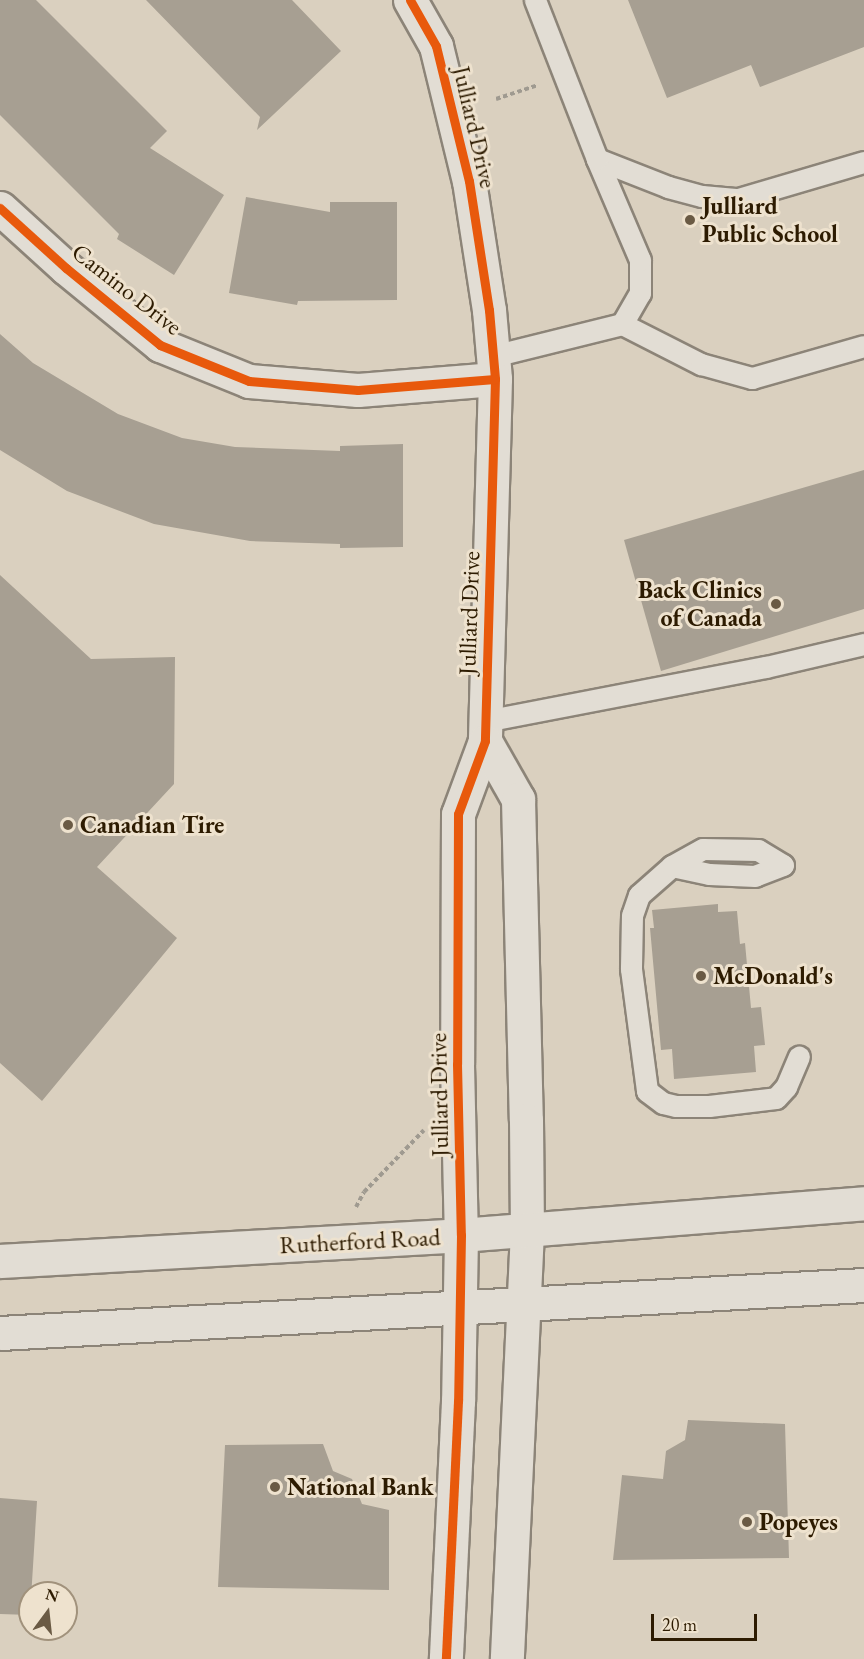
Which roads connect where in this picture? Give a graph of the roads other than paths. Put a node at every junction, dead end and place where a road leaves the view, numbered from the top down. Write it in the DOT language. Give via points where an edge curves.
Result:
graph roads {
  1 [pos="410,0"];
  2 [pos="535,0"];
  3 [pos="597,159"];
  4 [pos="864,162"];
  5 [pos="0,207"];
  6 [pos="621,324"];
  7 [pos="864,346"];
  8 [pos="494,368"];
  9 [pos="864,644"];
  10 [pos="485,731"];
  11 [pos="783,865"];
  12 [pos="799,1057"];
  13 [pos="864,1203"];
  14 [pos="527,1231"];
  15 [pos="462,1235"];
  16 [pos="0,1261"];
  17 [pos="864,1285"];
  18 [pos="523,1305"];
  19 [pos="458,1308"];
  20 [pos="0,1333"];
  21 [pos="446,1659"];
  22 [pos="507,1659"];
  1 -- 8 [label="street, Julliard Drive" via="436,46 469,181"];
  2 -- 3 [label="lane"];
  3 -- 4 [label="lane" via="668,187 702,196 738,199"];
  3 -- 6 [label="lane" via="640,260 640,293"];
  5 -- 8 [label="street, Camino Drive" via="66,268 160,345 249,381 358,390"];
  6 -- 7 [label="lane" via="701,364 752,378"];
  6 -- 8 [label="lane"];
  8 -- 10 [label="street, Julliard Drive"];
  9 -- 10 [label="lane"];
  10 -- 14 [label="street" via="518,799"];
  10 -- 15 [label="street, Julliard Drive" via="458,814 457,1064"];
  11 -- 12 [label="lane" via="754,876 710,874 672,866 639,895 632,915 631,969 647,1091 663,1103 709,1107 776,1098 786,1087"];
  13 -- 14 [label="street, Rutherford Road"];
  14 -- 15 [label="street, Rutherford Road"];
  14 -- 18 [label="street"];
  15 -- 16 [label="street, Rutherford Road"];
  15 -- 19 [label="street, Julliard Drive"];
  17 -- 18 [label="street"];
  18 -- 19 [label="street"];
  18 -- 22 [label="street"];
  19 -- 20 [label="street"];
  19 -- 21 [label="street, Julliard Drive" via="458,1401"];
}
